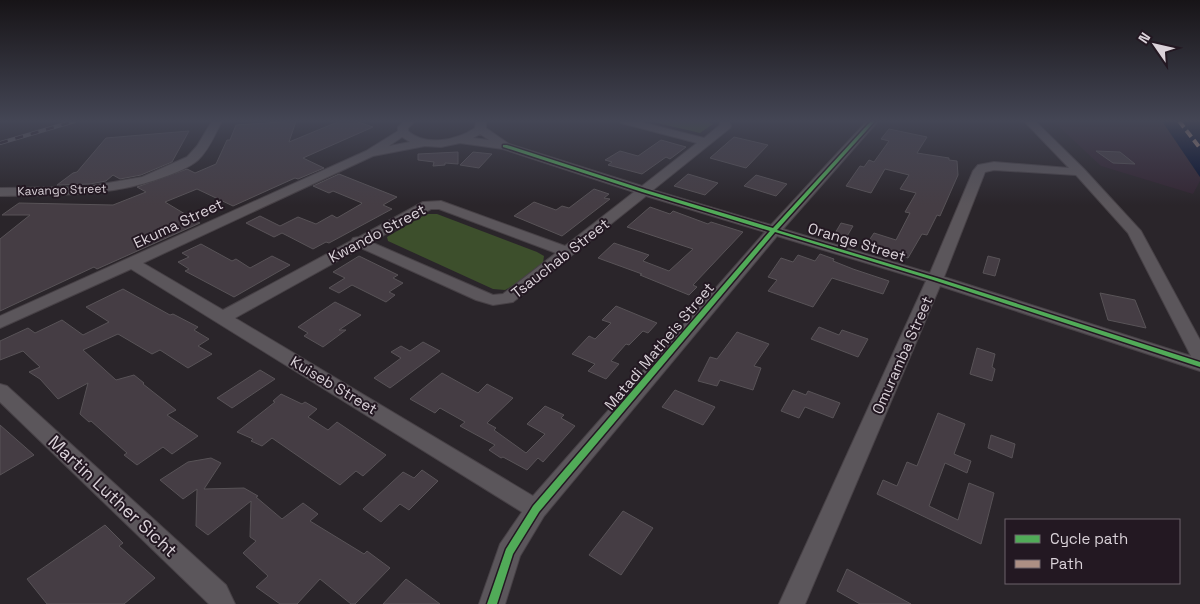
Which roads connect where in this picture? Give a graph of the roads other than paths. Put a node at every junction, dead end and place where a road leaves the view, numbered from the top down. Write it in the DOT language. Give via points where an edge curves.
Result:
graph roads {
  1 [pos="200,149"];
  2 [pos="375,149"];
  3 [pos="391,149"];
  4 [pos="515,149"];
  5 [pos="696,149"];
  6 [pos="847,149"];
  7 [pos="1057,149"];
  8 [pos="370,153"];
  9 [pos="1080,172"];
  10 [pos="644,191"];
  11 [pos="0,192"];
  12 [pos="775,229"];
  13 [pos="358,241"];
  14 [pos="567,252"];
  15 [pos="131,262"];
  16 [pos="935,279"];
  17 [pos="222,317"];
  18 [pos="0,323"];
  19 [pos="1200,356"];
  20 [pos="1200,365"];
  21 [pos="0,391"];
  22 [pos="536,509"];
  23 [pos="222,604"];
  24 [pos="492,604"];
  25 [pos="792,604"];
  1 -- 11 [label="street, Kavango Street" via="191,159 171,170 113,189"];
  2 -- 8 [label="street, Ekuma Street"];
  3 -- 8 [label="street, Ekuma Street"];
  4 -- 10 [label="street, Orange Street"];
  5 -- 10 [label="street, Tsauchab Street"];
  6 -- 12 [label="street, Matadi Matheis Street"];
  7 -- 9 [label="street"];
  8 -- 15 [label="street, Ekuma Street"];
  9 -- 16 [label="street, Omuramba Street" via="982,168"];
  9 -- 19 [label="street" via="1134,231"];
  10 -- 12 [label="street, Orange Street"];
  10 -- 14 [label="street, Tsauchab Street"];
  12 -- 16 [label="street, Orange Street"];
  12 -- 22 [label="street, Matadi Matheis Street"];
  13 -- 14 [label="street, Kwando Street" via="421,207 435,204"];
  13 -- 14 [label="street, Tsauchab Street" via="493,300 512,297"];
  13 -- 17 [label="street, Kwando Street"];
  15 -- 17 [label="street, Kuiseb Street"];
  15 -- 18 [label="street, Ekuma Street"];
  16 -- 20 [label="street, Orange Street"];
  16 -- 25 [label="street, Omuramba Street"];
  17 -- 22 [label="street, Kuiseb Street"];
  21 -- 23 [label="street, Martin Luther Sicht" via="217,594"];
  22 -- 24 [label="street, Matadi Matheis Street" via="509,552"];
}
